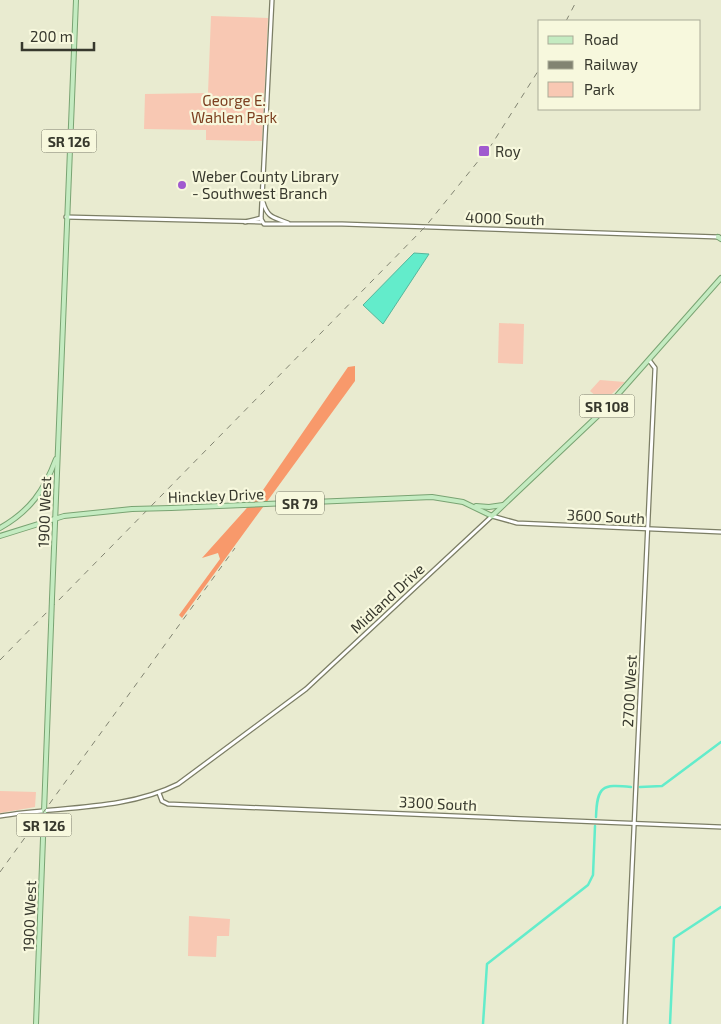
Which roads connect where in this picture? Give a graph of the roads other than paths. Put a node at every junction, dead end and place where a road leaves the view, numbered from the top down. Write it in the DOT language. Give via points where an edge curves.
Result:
graph roads {
  1 [pos="76,0"];
  2 [pos="272,0"];
  3 [pos="263,202"];
  4 [pos="268,213"];
  5 [pos="66,217"];
  6 [pos="272,217"];
  7 [pos="261,218"];
  8 [pos="271,223"];
  9 [pos="289,223"];
  10 [pos="720,238"];
  11 [pos="721,278"];
  12 [pos="649,360"];
  13 [pos="58,454"];
  14 [pos="504,505"];
  15 [pos="474,506"];
  16 [pos="492,516"];
  17 [pos="55,519"];
  18 [pos="0,528"];
  19 [pos="647,529"];
  20 [pos="721,532"];
  21 [pos="1,536"];
  22 [pos="159,794"];
  23 [pos="45,811"];
  24 [pos="0,816"];
  25 [pos="634,824"];
  26 [pos="721,827"];
  27 [pos="36,1024"];
  28 [pos="625,1024"];
  1 -- 5 [label="main road, 1900 West / SR 126"];
  2 -- 3 [label="street"];
  3 -- 4 [label="street"];
  3 -- 7 [label="street"];
  4 -- 6 [label="street"];
  4 -- 7 [label="street"];
  5 -- 7 [label="street" via="245,222"];
  5 -- 13 [label="main road, 1900 West / SR 126"];
  6 -- 8 [label="street"];
  6 -- 9 [label="street, 4000 South"];
  7 -- 8 [label="street, 4000 South" via="266,225"];
  8 -- 9 [label="street, 4000 South"];
  9 -- 10 [label="street, 4000 South"];
  11 -- 12 [label="main road, Midland Drive / SR 108"];
  12 -- 14 [label="main road, Midland Drive / SR 108" via="606,408"];
  12 -- 19 [label="street, 2700 West" via="654,368"];
  13 -- 17 [label="main road, 1900 West / SR 126"];
  13 -- 18 [label="main road" via="35,501 21,515"];
  14 -- 15 [label="main road"];
  14 -- 16 [label="main road, Midland Drive / SR 108"];
  15 -- 16 [label="main road, Hinckley Drive / SR 79"];
  15 -- 17 [label="main road, Hinckley Drive / SR 79, bridge" via="432,497 132,509 82,512"];
  16 -- 19 [label="street, 3600 South" via="518,522"];
  16 -- 22 [label="street, Midland Drive / SR 108" via="306,689 185,780"];
  17 -- 21 [label="main road, Hinckley Drive / SR 79"];
  17 -- 23 [label="main road, 1900 West / SR 126, bridge"];
  19 -- 20 [label="street, 3600 South"];
  19 -- 25 [label="street, 2700 West"];
  22 -- 23 [label="street, Midland Drive / SR 108"];
  22 -- 25 [label="street, 3300 South" via="168,804"];
  23 -- 24 [label="street, Midland Drive"];
  23 -- 27 [label="main road, 1900 West / SR 126"];
  25 -- 26 [label="street, 3300 South"];
  25 -- 28 [label="street, 2700 West"];
}
